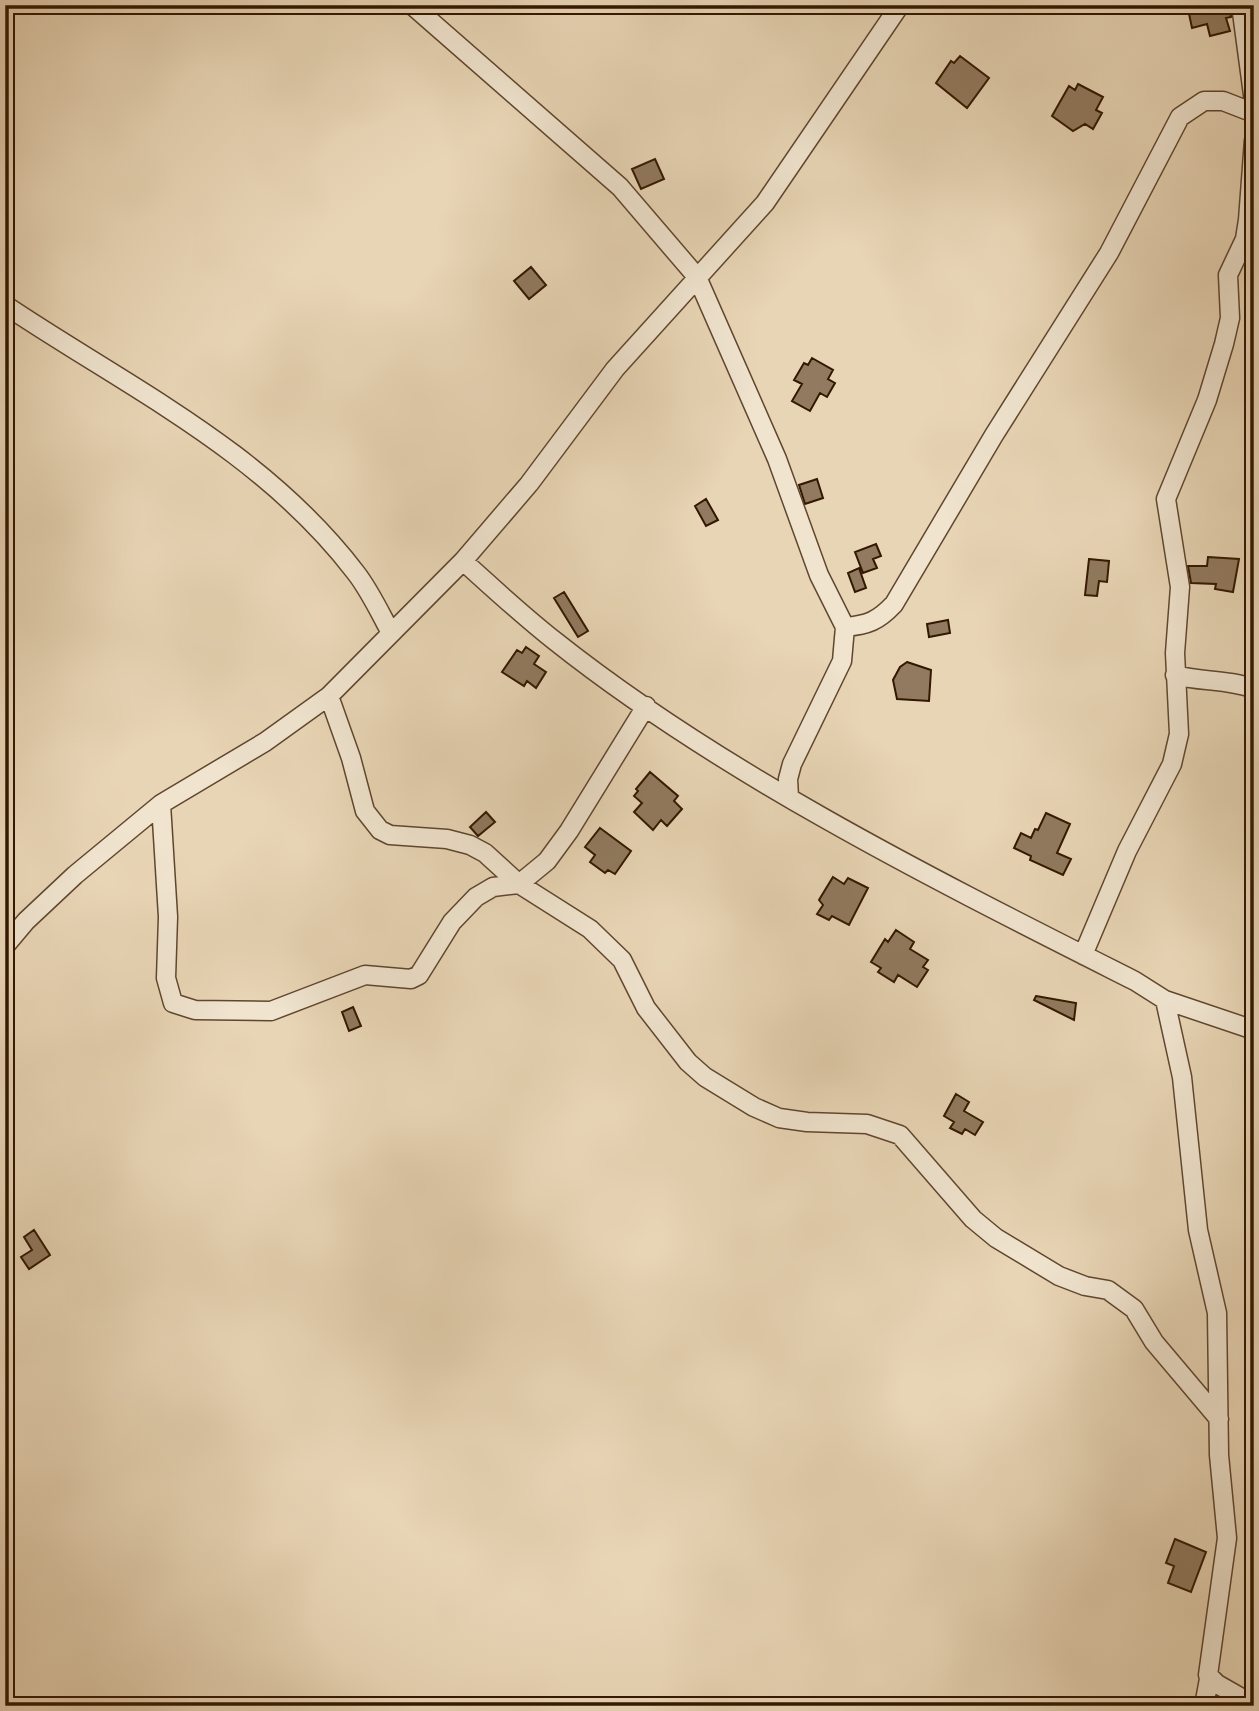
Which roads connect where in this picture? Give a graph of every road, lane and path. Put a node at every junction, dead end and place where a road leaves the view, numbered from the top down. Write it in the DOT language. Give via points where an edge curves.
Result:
graph roads {
  1 [pos="412,5"];
  2 [pos="901,5"];
  3 [pos="1241,5"];
  4 [pos="1254,102"];
  5 [pos="1254,113"];
  6 [pos="1254,140"];
  7 [pos="697,277"];
  8 [pos="5,305"];
  9 [pos="463,561"];
  10 [pos="845,627"];
  11 [pos="391,633"];
  12 [pos="1175,675"];
  13 [pos="1254,689"];
  14 [pos="328,696"];
  15 [pos="646,706"];
  16 [pos="789,797"];
  17 [pos="162,804"];
  18 [pos="519,884"];
  19 [pos="5,946"];
  20 [pos="1083,955"];
  21 [pos="1165,1000"];
  22 [pos="1254,1030"];
  23 [pos="1219,1419"];
  24 [pos="1209,1679"];
  25 [pos="1254,1705"];
  26 [pos="1204,1706"];
  1 -- 7 [label="street" via="620,187"];
  2 -- 7 [label="street" via="765,203"];
  3 -- 4 [label="street"];
  5 -- 10 [label="street" via="1223,101 1205,101 1180,117 1109,253 894,604 879,620"];
  6 -- 12 [label="street" via="1245,239 1228,275 1230,318 1224,344 1207,400 1166,499 1180,587"];
  7 -- 9 [label="street" via="594,394 529,484"];
  7 -- 10 [label="street" via="777,458 819,575"];
  8 -- 11 [label="street" via="236,453 359,575"];
  9 -- 11 [label="street"];
  9 -- 15 [label="street" via="555,642"];
  10 -- 16 [label="street" via="842,662 792,764"];
  11 -- 14 [label="street"];
  12 -- 13 [label="street"];
  12 -- 20 [label="street" via="1179,734 1172,764 1127,851"];
  14 -- 17 [label="street" via="265,742"];
  14 -- 18 [label="street" via="365,811 380,830 470,845"];
  15 -- 16 [label="street"];
  15 -- 18 [label="street" via="559,846"];
  16 -- 20 [label="street"];
  17 -- 18 [label="street" via="166,978 173,1003 183,1008 221,1013 271,1011 365,975 411,979 419,975 452,922 476,897 493,887"];
  17 -- 19 [label="street" via="75,875"];
  18 -- 23 [label="street" via="609,944 636,981 659,1027 705,1077 779,1118 867,1124 900,1135 973,1219 996,1238 1059,1276 1108,1290 1134,1309 1154,1342"];
  20 -- 21 [label="street"];
  21 -- 22 [label="street"];
  21 -- 23 [label="street" via="1182,1077 1198,1230 1217,1313"];
  23 -- 24 [label="street" via="1227,1538"];
  24 -- 25 [label="street"];
  24 -- 26 [label="street"];
}
